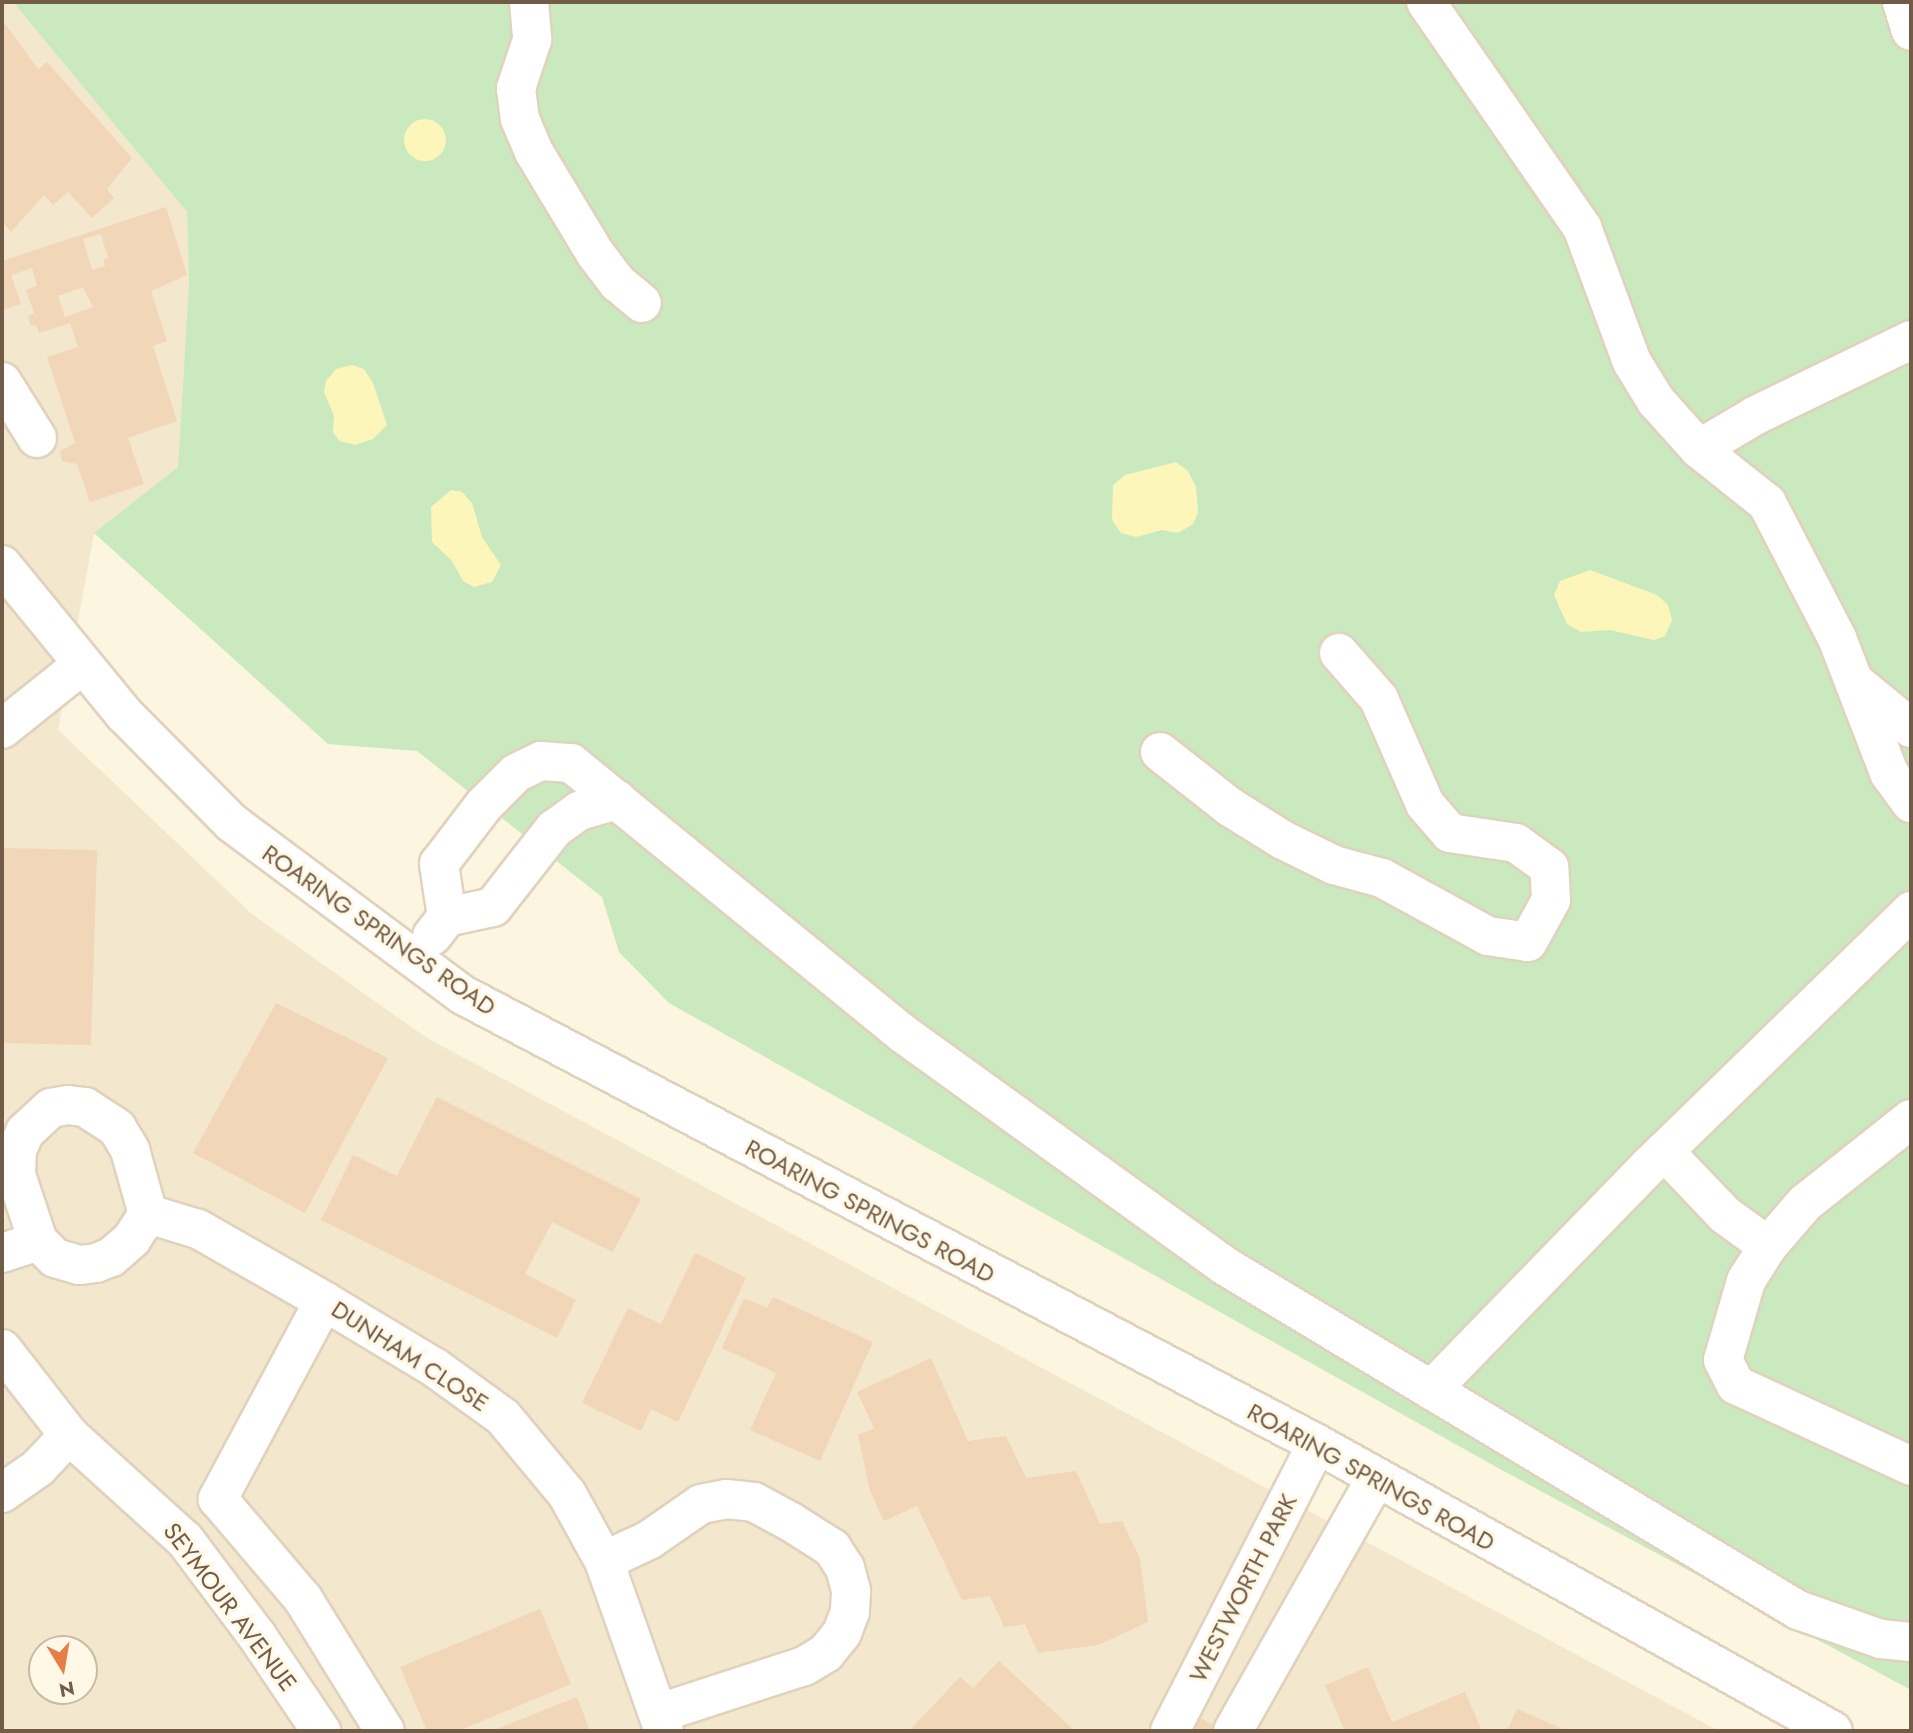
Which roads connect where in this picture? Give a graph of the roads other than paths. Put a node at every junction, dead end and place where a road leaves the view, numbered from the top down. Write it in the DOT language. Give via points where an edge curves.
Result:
graph roads {
  1 [pos="529,2"];
  2 [pos="1426,2"];
  3 [pos="1902,2"];
  4 [pos="1911,31"];
  5 [pos="642,303"];
  6 [pos="1911,341"];
  7 [pos="2,382"];
  8 [pos="37,438"];
  9 [pos="1699,449"];
  10 [pos="2,565"];
  11 [pos="1339,653"];
  12 [pos="82,665"];
  13 [pos="1854,681"];
  14 [pos="1911,728"];
  15 [pos="2,729"];
  16 [pos="1160,752"];
  17 [pos="617,800"];
  18 [pos="1911,803"];
  19 [pos="1911,911"];
  20 [pos="447,917"];
  21 [pos="414,960"];
  22 [pos="1911,1119"];
  23 [pos="1664,1151"];
  24 [pos="148,1214"];
  25 [pos="38,1241"];
  26 [pos="1768,1246"];
  27 [pos="2,1253"];
  28 [pos="324,1301"];
  29 [pos="2,1349"];
  30 [pos="1431,1390"];
  31 [pos="69,1435"];
  32 [pos="1317,1444"];
  33 [pos="1911,1466"];
  34 [pos="1375,1480"];
  35 [pos="2,1493"];
  36 [pos="604,1561"];
  37 [pos="1911,1642"];
  38 [pos="662,1722"];
  39 [pos="321,1731"];
  40 [pos="385,1731"];
  41 [pos="1170,1731"];
  42 [pos="1233,1731"];
  43 [pos="1833,1731"];
  1 -- 5 [label="street" via="532,40 516,88 520,119 534,152 595,253 618,283"];
  2 -- 9 [label="street" via="1582,227 1632,362 1656,401"];
  3 -- 4 [label="street"];
  6 -- 9 [label="street" via="1756,415"];
  7 -- 8 [label="street"];
  9 -- 13 [label="street" via="1767,503 1806,574"];
  10 -- 12 [label="street, ROARING SPRINGS ROAD"];
  11 -- 16 [label="street" via="1379,699 1425,804 1450,833 1516,842 1549,867 1551,900 1528,942 1489,936 1382,878 1334,864 1283,840 1230,807"];
  12 -- 15 [label="street"];
  12 -- 21 [label="street, ROARING SPRINGS ROAD" via="232,823"];
  13 -- 14 [label="street"];
  13 -- 18 [label="street" via="1889,773"];
  17 -- 20 [label="street" via="579,811 554,830 493,907"];
  17 -- 20 [label="street" via="571,764 541,761 516,773 484,805 439,864"];
  17 -- 30 [label="street" via="902,1033 991,1098 1225,1266"];
  19 -- 23 [label="street"];
  20 -- 21 [label="street"];
  21 -- 32 [label="street, ROARING SPRINGS ROAD" via="463,995 566,1052"];
  22 -- 26 [label="street" via="1805,1203"];
  23 -- 26 [label="street" via="1725,1215"];
  23 -- 30 [label="street"];
  24 -- 25 [label="street" via="132,1239 111,1258 96,1263 79,1265 55,1258"];
  24 -- 25 [label="street" via="130,1150 117,1128 85,1107 51,1108 35,1120 17,1150 16,1175"];
  24 -- 28 [label="street, DUNHAM CLOSE" via="198,1229"];
  25 -- 27 [label="street"];
  26 -- 33 [label="street" via="1745,1281 1723,1360 1736,1385"];
  28 -- 36 [label="street, DUNHAM CLOSE" via="434,1367 503,1417 567,1494"];
  28 -- 40 [label="street" via="218,1499 303,1600"];
  29 -- 31 [label="street, SEYMOUR AVENUE"];
  30 -- 37 [label="street" via="1798,1610 1881,1639"];
  31 -- 35 [label="street" via="38,1468"];
  31 -- 39 [label="street, SEYMOUR AVENUE" via="185,1540"];
  32 -- 34 [label="street, ROARING SPRINGS ROAD"];
  32 -- 41 [label="street, WESTWORTH PARK"];
  34 -- 42 [label="street"];
  34 -- 43 [label="street, ROARING SPRINGS ROAD"];
  36 -- 38 [label="street, DUNHAM CLOSE"];
  36 -- 38 [label="street" via="649,1540 701,1504 726,1499 754,1502 791,1522 832,1548 845,1567 851,1591 849,1612 842,1633 826,1653"];
}
